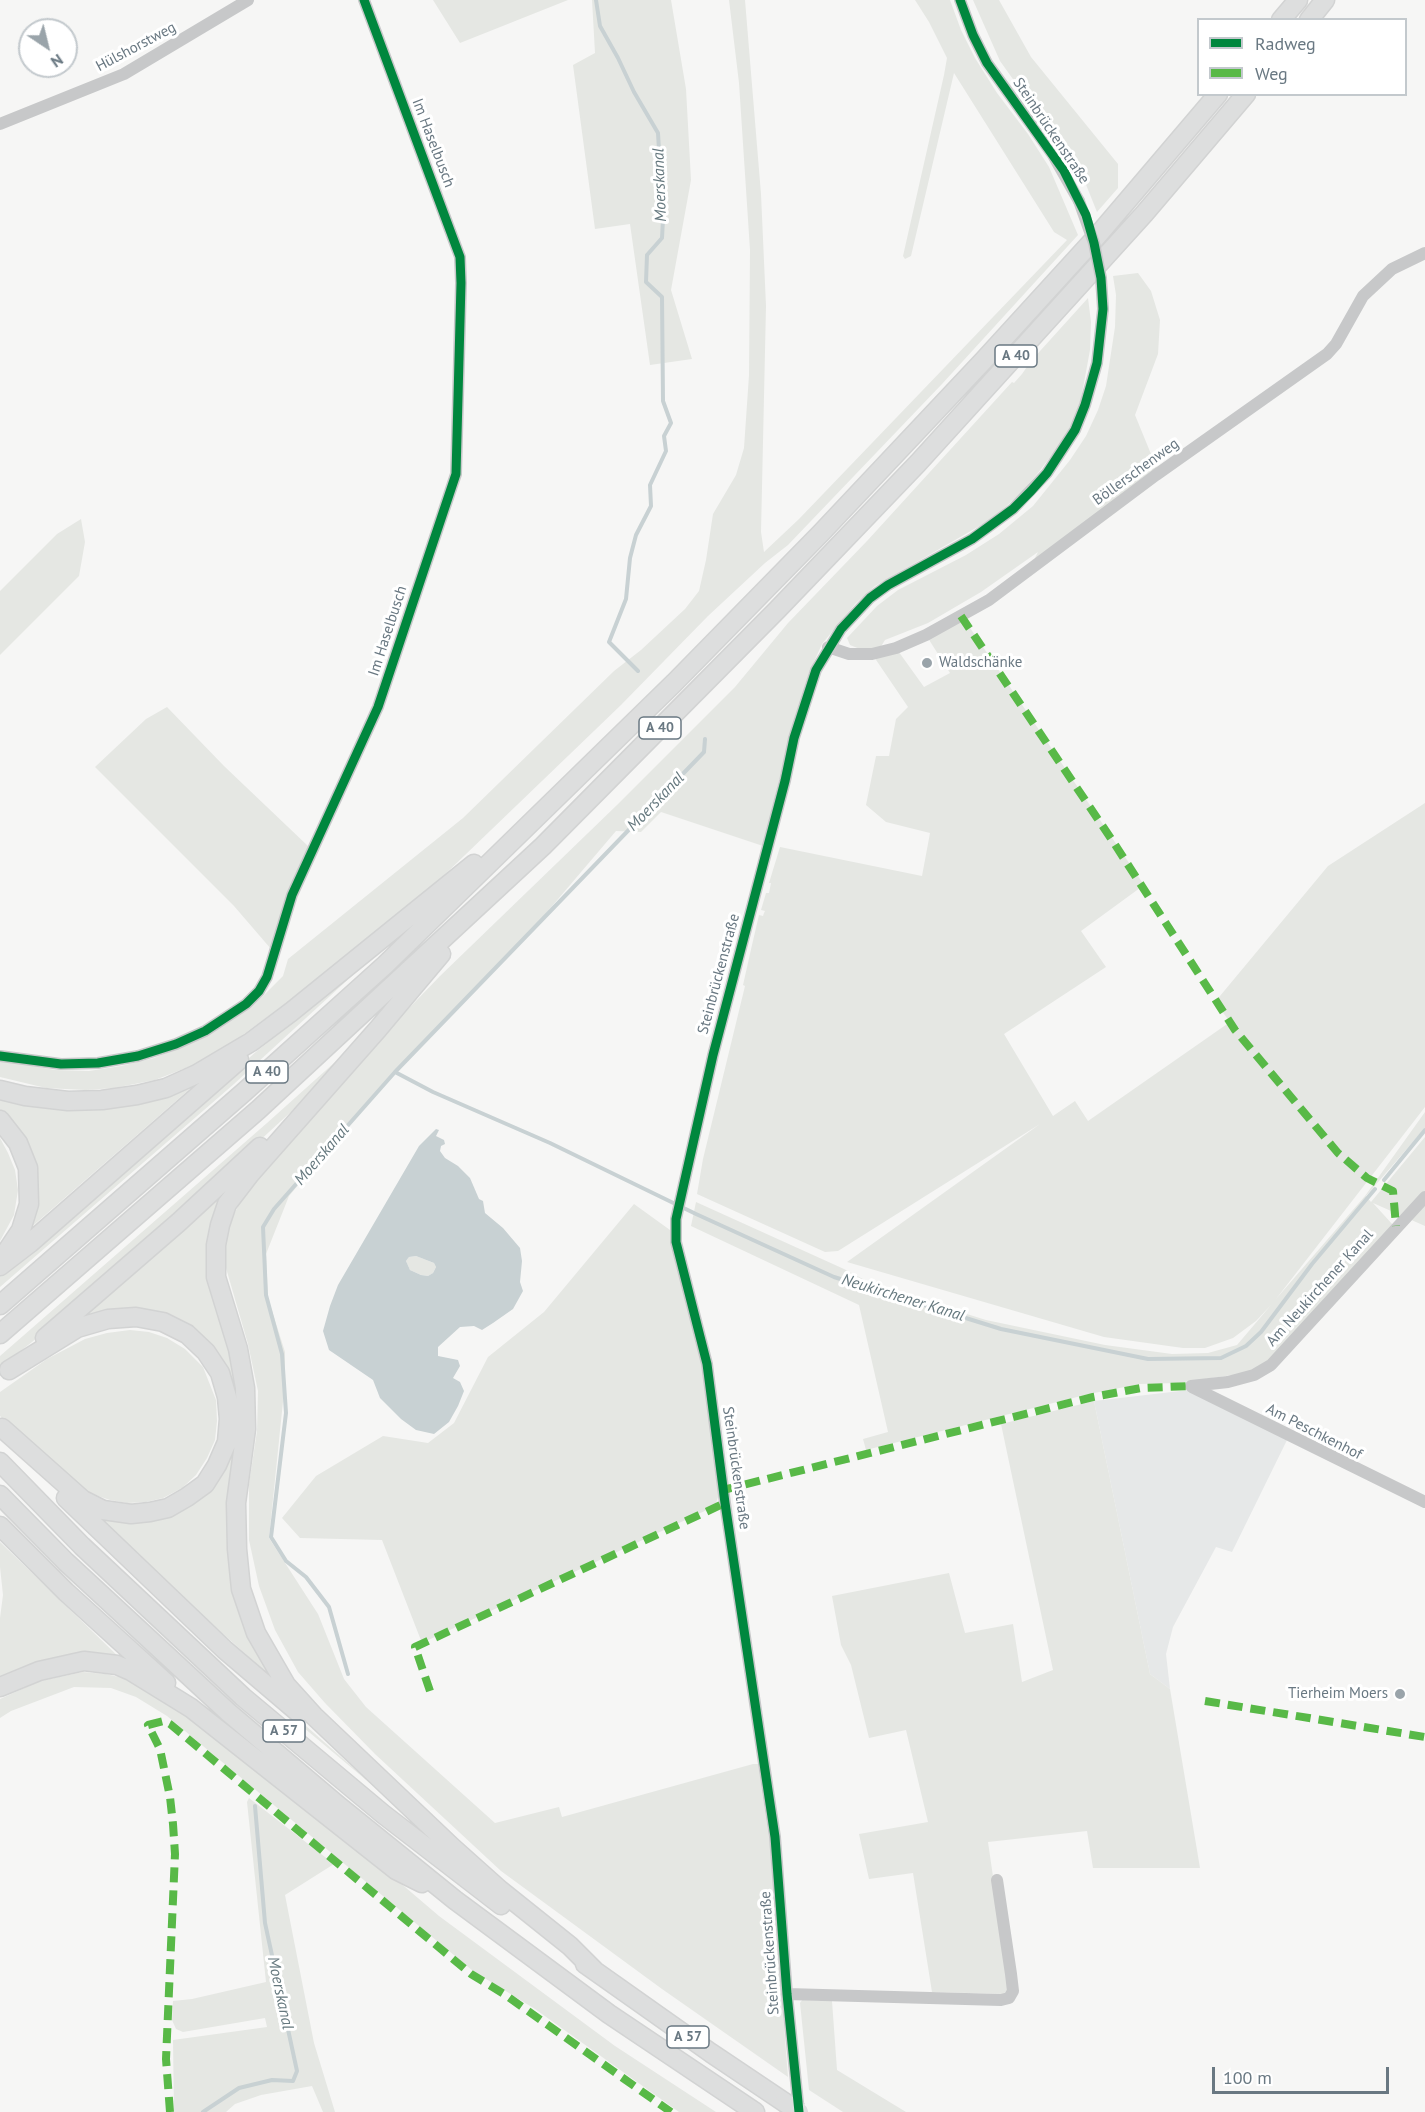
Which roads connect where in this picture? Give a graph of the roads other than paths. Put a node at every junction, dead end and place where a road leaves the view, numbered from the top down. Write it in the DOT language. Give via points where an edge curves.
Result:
graph roads {
  1 [pos="248,0"];
  2 [pos="364,0"];
  3 [pos="960,0"];
  4 [pos="1298,0"];
  5 [pos="1325,0"];
  6 [pos="1283,18"];
  7 [pos="1311,18"];
  8 [pos="1216,96"];
  9 [pos="1244,96"];
  10 [pos="0,124"];
  11 [pos="1425,253"];
  12 [pos="828,647"];
  13 [pos="525,830"];
  14 [pos="491,895"];
  15 [pos="291,1012"];
  16 [pos="378,1029"];
  17 [pos="0,1056"];
  18 [pos="0,1090"];
  19 [pos="0,1120"];
  20 [pos="1425,1197"];
  21 [pos="0,1259"];
  22 [pos="0,1266"];
  23 [pos="0,1305"];
  24 [pos="0,1334"];
  25 [pos="5,1373"];
  26 [pos="1191,1386"];
  27 [pos="1,1427"];
  28 [pos="0,1462"];
  29 [pos="0,1495"];
  30 [pos="1425,1502"];
  31 [pos="0,1526"];
  32 [pos="0,1688"];
  33 [pos="190,1708"];
  34 [pos="372,1773"];
  35 [pos="997,1880"];
  36 [pos="455,1900"];
  37 [pos="594,1970"];
  38 [pos="787,1994"];
  39 [pos="755,2112"];
  40 [pos="799,2112"];
  1 -- 10 [label="street, Hülshorstweg" via="124,74"];
  2 -- 17 [label="street, Im Haselbusch" via="460,257 462,283 456,474 378,707 292,895 267,977 246,1004 205,1031 138,1056 98,1064 60,1064"];
  3 -- 12 [label="street, Steinbrückenstraße, bridge" via="987,63 1053,155 1079,201 1097,252 1101,278 1103,309 1097,363 1075,430 1047,473 1013,509 981,533 870,598"];
  4 -- 6 [label="highway"];
  5 -- 7 [label="highway"];
  8 -- 13 [label="highway, A 40" via="1098,235 984,360 682,675"];
  9 -- 14 [label="highway, A 40" via="1144,214 918,463"];
  11 -- 12 [label="street, Böllerschenweg" via="1392,269 1363,296 1327,354 989,600 896,648 849,654"];
  12 -- 38 [label="street, Steinbrückenstraße" via="816,670 794,738 713,1055 676,1220 676,1242 707,1364 775,1837"];
  13 -- 15 [label="highway" via="482,858"];
  13 -- 23 [label="highway, A 40" via="385,966"];
  14 -- 16 [label="highway"];
  14 -- 24 [label="highway, A 40" via="258,1110"];
  15 -- 18 [label="highway" via="225,1059 166,1088 102,1100 68,1101"];
  15 -- 22 [label="highway"];
  16 -- 25 [label="highway" via="179,1222"];
  16 -- 34 [label="highway" via="249,1174 227,1204 216,1245 216,1277 238,1349 245,1389 246,1429 236,1503 241,1589 256,1632 286,1685"];
  19 -- 21 [label="highway" via="18,1143 28,1168 29,1204 21,1230"];
  20 -- 26 [label="street, Am Neukirchener Kanal" via="1271,1365 1237,1380"];
  25 -- 27 [label="highway" via="77,1328 108,1319 136,1317 163,1322 187,1334 220,1372 229,1419 227,1442 205,1484 168,1508 130,1514 103,1510 83,1500"];
  26 -- 30 [label="street, Am Peschkenhof"];
  27 -- 34 [label="highway" via="60,1493 225,1650"];
  28 -- 37 [label="highway, A 57" via="82,1546 243,1696 471,1884"];
  29 -- 36 [label="highway, A 57" via="66,1562 228,1712"];
  31 -- 33 [label="highway"];
  32 -- 33 [label="highway" via="69,1663 99,1662 131,1671"];
  33 -- 36 [label="highway" via="396,1870"];
  34 -- 37 [label="highway"];
  35 -- 38 [label="street, Steinbrückenstraße" via="1013,1991 1009,1998"];
  36 -- 39 [label="highway, A 57" via="609,2014"];
  37 -- 40 [label="highway, A 57, bridge"];
  38 -- 40 [label="street, Steinbrückenstraße"];
}
